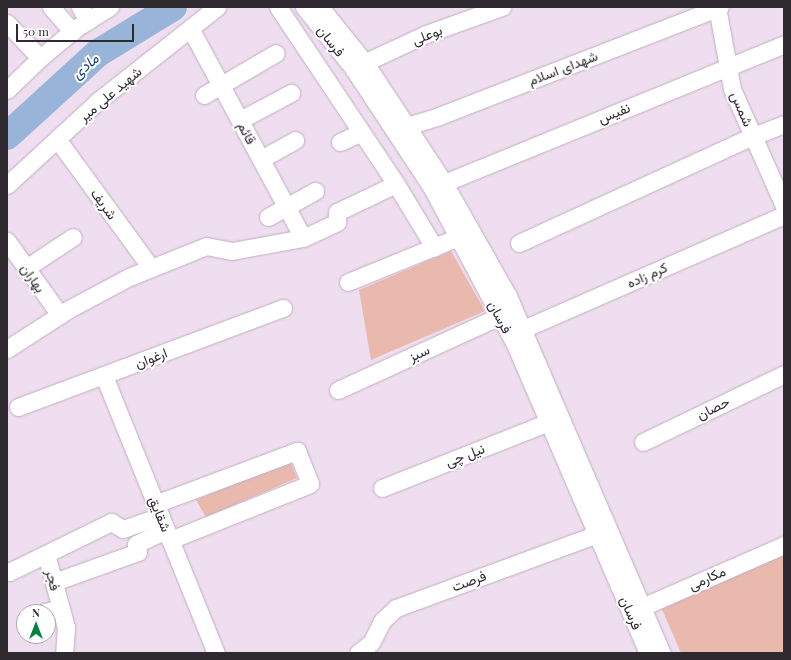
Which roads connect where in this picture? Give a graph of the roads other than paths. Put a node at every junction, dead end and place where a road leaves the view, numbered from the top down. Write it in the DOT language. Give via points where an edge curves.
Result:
graph roads {
  1 [pos="51,7"];
  2 [pos="110,7"];
  3 [pos="217,7"];
  4 [pos="278,7"];
  5 [pos="304,7"];
  6 [pos="320,7"];
  7 [pos="502,7"];
  8 [pos="718,7"];
  9 [pos="84,14"];
  10 [pos="7,23"];
  11 [pos="190,28"];
  12 [pos="73,32"];
  13 [pos="784,44"];
  14 [pos="276,53"];
  15 [pos="40,58"];
  16 [pos="359,65"];
  17 [pos="728,66"];
  18 [pos="221,86"];
  19 [pos="7,90"];
  20 [pos="291,93"];
  21 [pos="204,95"];
  22 [pos="240,120"];
  23 [pos="784,124"];
  24 [pos="407,126"];
  25 [pos="361,132"];
  26 [pos="753,136"];
  27 [pos="57,139"];
  28 [pos="295,140"];
  29 [pos="340,142"];
  30 [pos="261,159"];
  31 [pos="444,183"];
  32 [pos="396,184"];
  33 [pos="7,185"];
  34 [pos="315,191"];
  35 [pos="286,206"];
  36 [pos="784,206"];
  37 [pos="784,215"];
  38 [pos="268,217"];
  39 [pos="73,237"];
  40 [pos="458,237"];
  41 [pos="303,238"];
  42 [pos="7,241"];
  43 [pos="519,243"];
  44 [pos="434,247"];
  45 [pos="26,268"];
  46 [pos="151,268"];
  47 [pos="348,282"];
  48 [pos="283,308"];
  49 [pos="60,315"];
  50 [pos="500,316"];
  51 [pos="516,332"];
  52 [pos="7,349"];
  53 [pos="784,374"];
  54 [pos="104,376"];
  55 [pos="338,390"];
  56 [pos="18,407"];
  57 [pos="548,422"];
  58 [pos="643,442"];
  59 [pos="382,488"];
  60 [pos="163,523"];
  61 [pos="597,534"];
  62 [pos="784,545"];
  63 [pos="46,554"];
  64 [pos="9,572"];
  65 [pos="54,582"];
  66 [pos="53,604"];
  67 [pos="637,610"];
  68 [pos="56,614"];
  69 [pos="64,653"];
  70 [pos="216,653"];
  71 [pos="358,653"];
  72 [pos="651,653"];
  1 -- 12 [label="street"];
  2 -- 9 [label="street"];
  3 -- 11 [label="street, شهید علی میر"];
  4 -- 25 [label="street"];
  5 -- 16 [label="street, فرسان"];
  6 -- 16 [label="street, فرسان"];
  7 -- 16 [label="street, بوعلی" via="426,34"];
  8 -- 17 [label="street, شمس"];
  8 -- 24 [label="street, شهدای اسلام" via="439,116"];
  9 -- 12 [label="street"];
  10 -- 15 [label="street"];
  11 -- 18 [label="street, قائم"];
  11 -- 27 [label="street, شهید علی میر" via="98,101"];
  12 -- 15 [label="street"];
  13 -- 17 [label="street, نفیس"];
  14 -- 18 [label="street"];
  15 -- 19 [label="street"];
  16 -- 24 [label="street, فرسان"];
  16 -- 40 [label="street, فرسان"];
  17 -- 26 [label="street, شمس" via="732,89"];
  17 -- 31 [label="street, نفیس"];
  18 -- 21 [label="street"];
  18 -- 22 [label="street, قائم"];
  20 -- 22 [label="street"];
  22 -- 30 [label="street, قائم"];
  23 -- 26 [label="street"];
  24 -- 31 [label="street, فرسان"];
  25 -- 29 [label="street"];
  25 -- 32 [label="street"];
  26 -- 36 [label="street, شمس"];
  26 -- 43 [label="street"];
  27 -- 33 [label="street, شهید علی میر"];
  27 -- 46 [label="street, شریف"];
  28 -- 30 [label="street"];
  30 -- 35 [label="street, قائم"];
  31 -- 51 [label="street, فرسان" via="508,296"];
  32 -- 41 [label="street" via="337,212 337,222"];
  32 -- 44 [label="street"];
  34 -- 35 [label="street"];
  35 -- 38 [label="street"];
  35 -- 41 [label="street, قائم"];
  37 -- 51 [label="street, کرم زاده"];
  39 -- 45 [label="street"];
  40 -- 44 [label="street"];
  40 -- 50 [label="street, فرسان"];
  41 -- 46 [label="street" via="232,251 206,246"];
  42 -- 45 [label="street, بهاران"];
  44 -- 47 [label="street"];
  45 -- 49 [label="street, بهاران"];
  46 -- 49 [label="street" via="129,277"];
  48 -- 54 [label="street, ارغوان"];
  49 -- 52 [label="street"];
  50 -- 51 [label="street, فرسان"];
  50 -- 55 [label="street, سبز"];
  51 -- 57 [label="street, فرسان"];
  51 -- 67 [label="street, فرسان"];
  53 -- 58 [label="street, حصان"];
  54 -- 56 [label="street, ارغوان"];
  54 -- 60 [label="street, شقایق"];
  57 -- 59 [label="street, نیل چی"];
  57 -- 61 [label="street, فرسان"];
  60 -- 60 [label="street" via="310,484 297,451"];
  60 -- 63 [label="street" via="123,528 111,522"];
  60 -- 65 [label="street" via="136,544 138,552"];
  60 -- 70 [label="street, شقایق"];
  61 -- 67 [label="street, فرسان"];
  61 -- 71 [label="street, فرصت" via="396,608 382,621 371,643"];
  62 -- 67 [label="street, مکارمی"];
  63 -- 64 [label="street"];
  63 -- 65 [label="street, فجر"];
  65 -- 66 [label="street, فجر"];
  67 -- 72 [label="street, فرسان"];
  68 -- 69 [label="street, فجر" via="66,627"];
}
